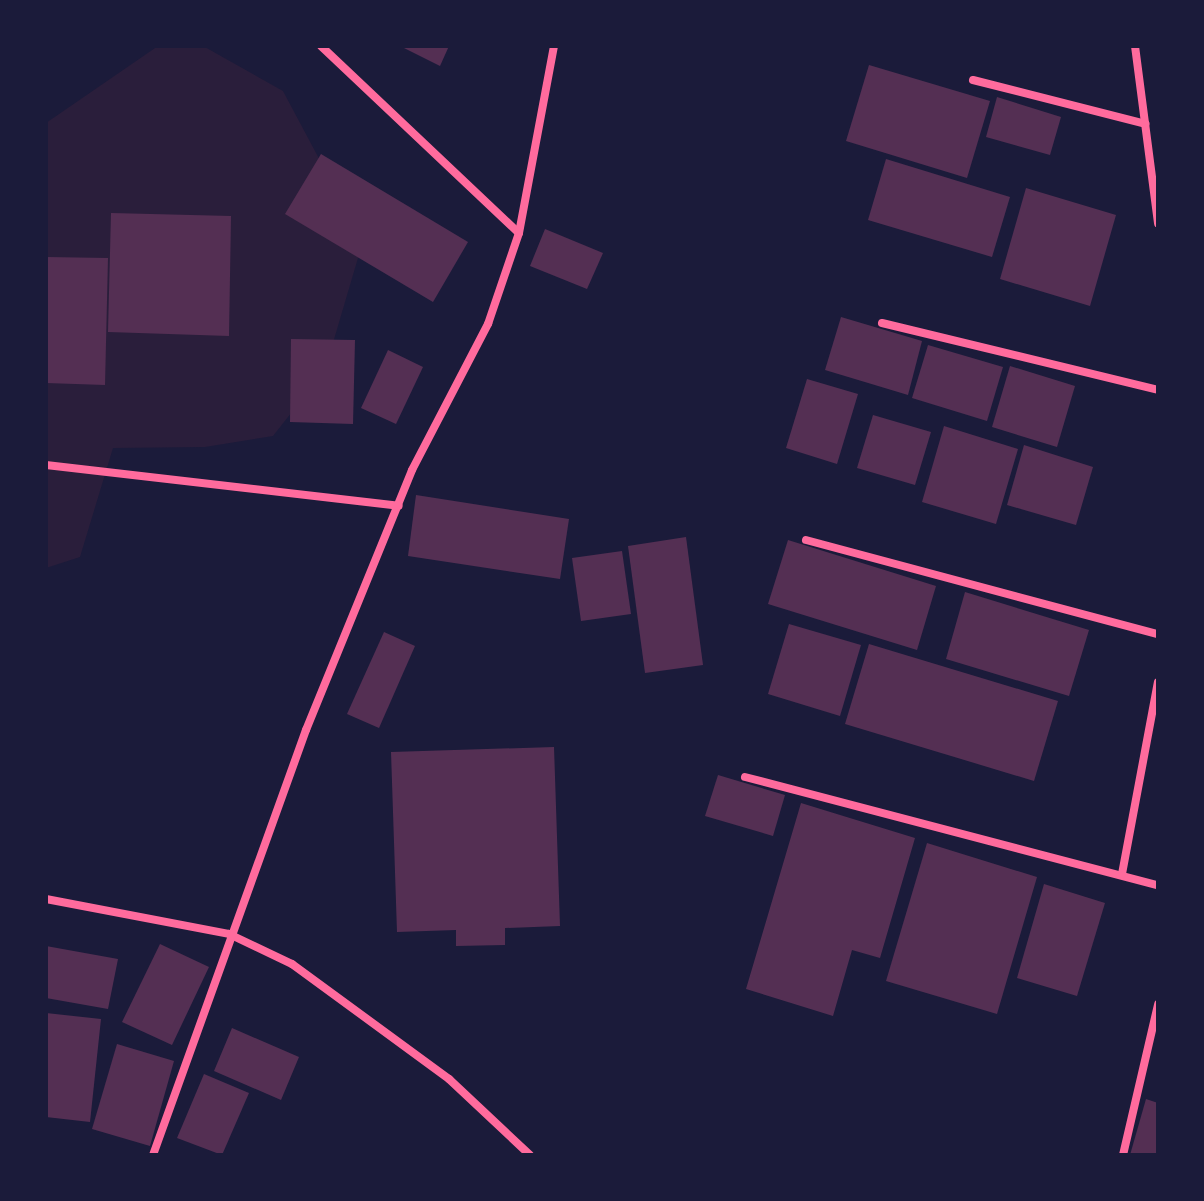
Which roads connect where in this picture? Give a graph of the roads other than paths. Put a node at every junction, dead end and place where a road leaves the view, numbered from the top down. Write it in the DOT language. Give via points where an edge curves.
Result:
graph roads {
  1 [pos="321,46"];
  2 [pos="554,46"];
  3 [pos="1135,46"];
  4 [pos="973,80"];
  5 [pos="1145,124"];
  6 [pos="1158,224"];
  7 [pos="519,233"];
  8 [pos="882,323"];
  9 [pos="1158,390"];
  10 [pos="46,465"];
  11 [pos="399,506"];
  12 [pos="806,540"];
  13 [pos="1158,634"];
  14 [pos="1158,682"];
  15 [pos="745,777"];
  16 [pos="1122,874"];
  17 [pos="1158,885"];
  18 [pos="46,899"];
  19 [pos="229,934"];
  20 [pos="1158,1004"];
  21 [pos="153,1155"];
  22 [pos="530,1155"];
  23 [pos="1123,1155"];
  1 -- 7 [label="street"];
  2 -- 7 [label="street"];
  3 -- 5 [label="street"];
  4 -- 5 [label="street"];
  5 -- 6 [label="street"];
  7 -- 11 [label="street" via="488,324"];
  8 -- 9 [label="street"];
  10 -- 11 [label="street"];
  11 -- 19 [label="street"];
  12 -- 13 [label="street"];
  14 -- 16 [label="street"];
  15 -- 16 [label="street"];
  16 -- 17 [label="street"];
  18 -- 19 [label="street"];
  19 -- 21 [label="street"];
  19 -- 22 [label="street" via="292,964 352,1003 449,1079"];
  20 -- 23 [label="street"];
}
